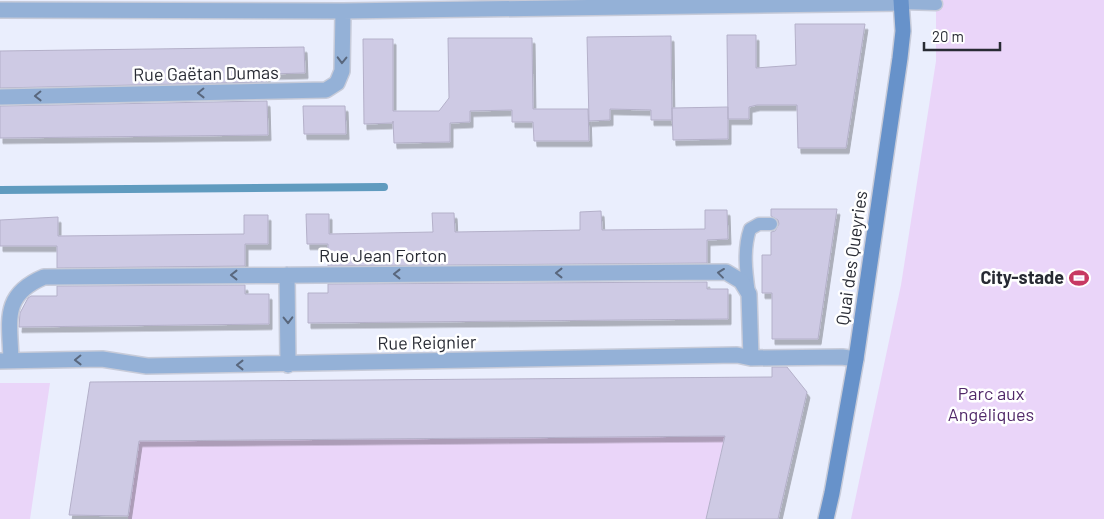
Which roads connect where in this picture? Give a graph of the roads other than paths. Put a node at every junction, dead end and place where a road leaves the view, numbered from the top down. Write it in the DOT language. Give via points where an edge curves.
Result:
graph roads {
  1 [pos="902,2"];
  2 [pos="936,4"];
  3 [pos="0,10"];
  4 [pos="343,11"];
  5 [pos="0,97"];
  6 [pos="771,224"];
  7 [pos="288,275"];
  8 [pos="749,294"];
  9 [pos="751,358"];
  10 [pos="856,359"];
  11 [pos="5,361"];
  12 [pos="288,365"];
  13 [pos="826,519"];
  1 -- 2 [label="lane"];
  1 -- 4 [label="street"];
  1 -- 10 [label="main road, Quai des Queyries" via="900,58"];
  3 -- 4 [label="street"];
  4 -- 5 [label="street, Rue Gaëtan Dumas, one-way" via="342,71 337,83 326,90"];
  6 -- 8 [label="lane" via="759,224 750,229 747,238"];
  8 -- 7 [label="street, Rue Jean Forton, one-way" via="741,281 726,272"];
  7 -- 11 [label="street, Rue Jean Forton, one-way" via="44,277 29,283 15,296 10,311"];
  7 -- 12 [label="street, one-way"];
  8 -- 9 [label="street"];
  9 -- 10 [label="street, Rue Reignier"];
  9 -- 12 [label="street, Rue Reignier" via="736,355"];
  10 -- 13 [label="main road, Quai des Queyries"];
  12 -- 11 [label="street, Rue Reignier, one-way" via="147,366 102,359"];
}
